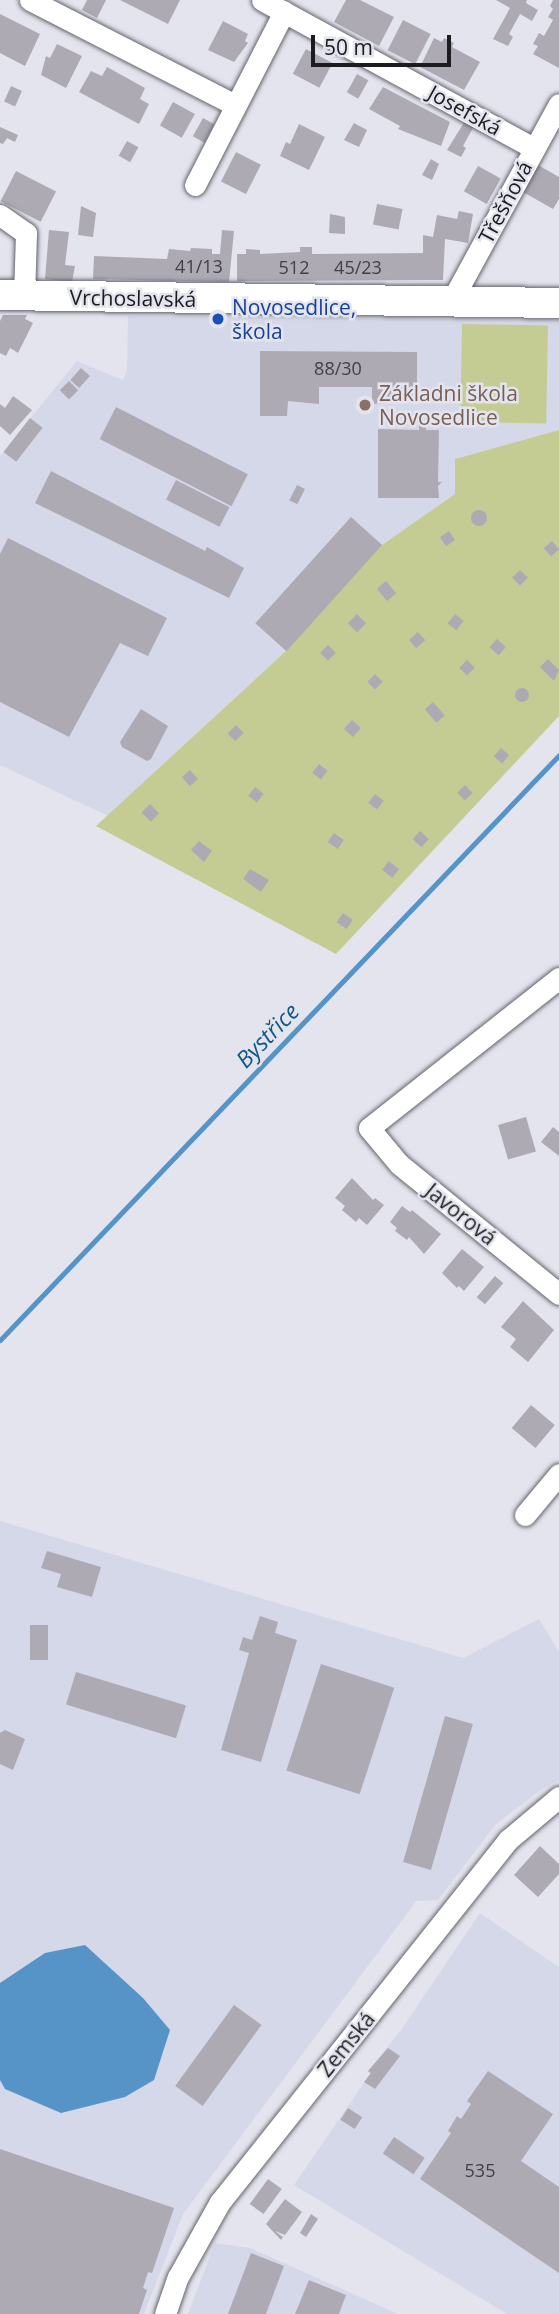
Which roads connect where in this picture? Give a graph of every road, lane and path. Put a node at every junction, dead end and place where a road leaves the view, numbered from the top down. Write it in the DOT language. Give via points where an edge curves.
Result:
graph roads {
  1 [pos="30,0"];
  2 [pos="262,0"];
  3 [pos="284,12"];
  4 [pos="559,104"];
  5 [pos="236,105"];
  6 [pos="534,148"];
  7 [pos="195,185"];
  8 [pos="0,215"];
  9 [pos="12,295"];
  10 [pos="452,300"];
  11 [pos="559,303"];
  12 [pos="559,978"];
  13 [pos="559,1294"];
  14 [pos="559,1474"];
  15 [pos="525,1515"];
  16 [pos="559,1797"];
  17 [pos="165,2314"];
  1 -- 5 [label="street"];
  2 -- 3 [label="street, Josefská"];
  3 -- 5 [label="street"];
  3 -- 6 [label="street, Josefská"];
  4 -- 6 [label="street, Třešňová"];
  5 -- 7 [label="street"];
  6 -- 10 [label="street, Třešňová"];
  8 -- 9 [label="street" via="26,233"];
  9 -- 10 [label="street, Vrchoslavská"];
  10 -- 11 [label="street, Vrchoslavská"];
  12 -- 13 [label="street, Javorová" via="369,1128 399,1164"];
  14 -- 15 [label="street"];
  16 -- 17 [label="street, Zemská" via="508,1840 220,2202 178,2277"];
}
